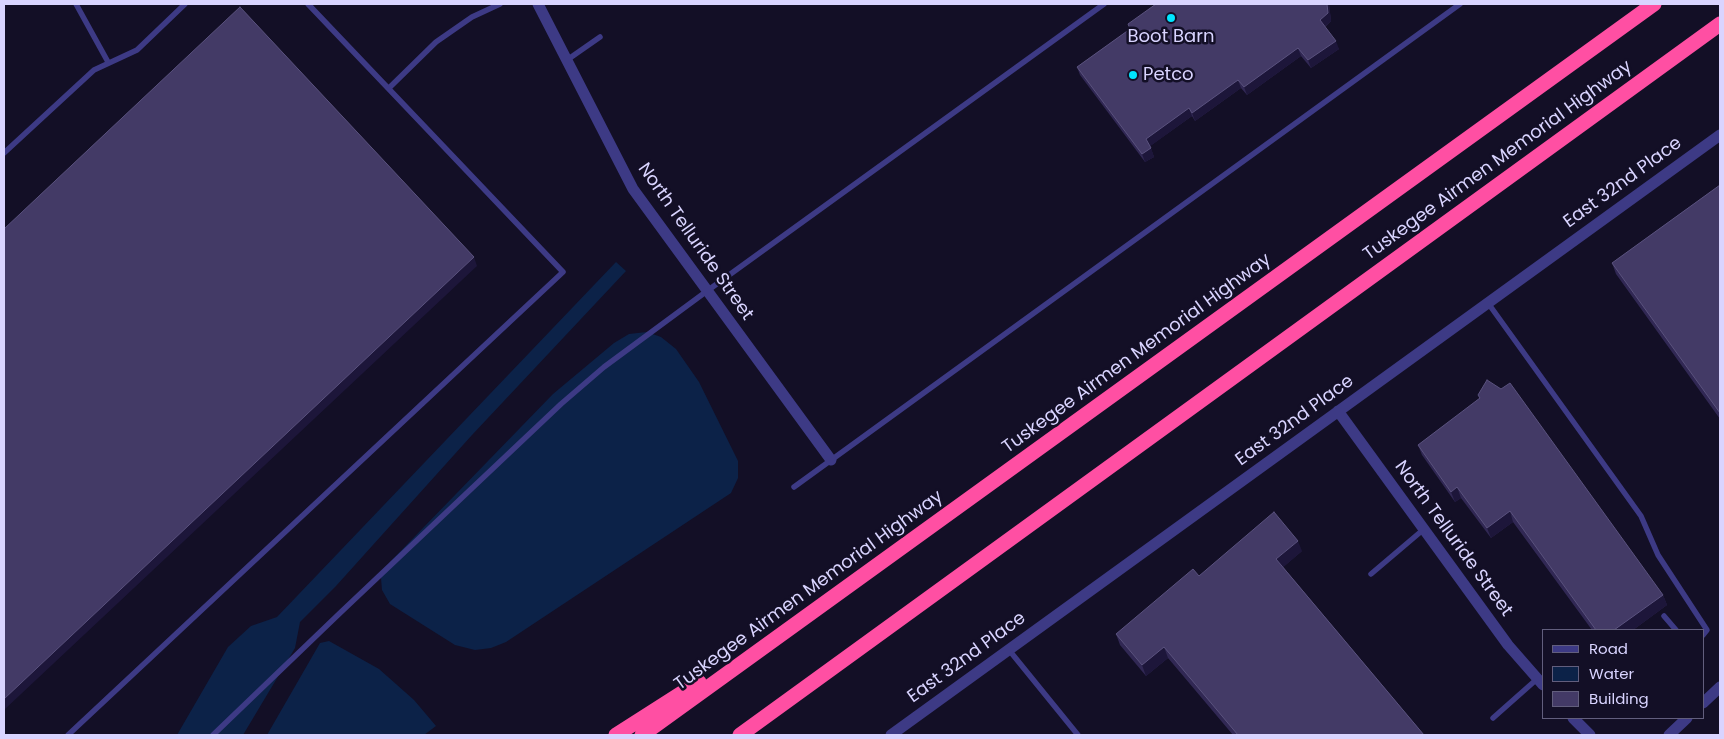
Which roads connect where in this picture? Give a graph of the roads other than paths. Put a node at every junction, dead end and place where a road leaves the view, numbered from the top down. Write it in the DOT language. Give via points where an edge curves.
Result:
graph roads {
  1 [pos="76,4"];
  2 [pos="185,4"];
  3 [pos="308,4"];
  4 [pos="500,4"];
  5 [pos="538,4"];
  6 [pos="1104,4"];
  7 [pos="1460,4"];
  8 [pos="1654,4"];
  9 [pos="1720,24"];
  10 [pos="600,37"];
  11 [pos="567,60"];
  12 [pos="108,62"];
  13 [pos="389,88"];
  14 [pos="1720,135"];
  15 [pos="4,153"];
  16 [pos="707,291"];
  17 [pos="1488,303"];
  18 [pos="1338,411"];
  19 [pos="831,460"];
  20 [pos="794,487"];
  21 [pos="1424,529"];
  22 [pos="1371,574"];
  23 [pos="831,598"];
  24 [pos="1664,616"];
  25 [pos="1675,629"];
  26 [pos="1704,633"];
  27 [pos="1009,650"];
  28 [pos="1540,682"];
  29 [pos="1720,687"];
  30 [pos="1704,702"];
  31 [pos="1493,718"];
  32 [pos="1574,719"];
  33 [pos="1682,720"];
  34 [pos="68,735"];
  35 [pos="213,735"];
  36 [pos="616,735"];
  37 [pos="642,735"];
  38 [pos="741,735"];
  39 [pos="891,735"];
  40 [pos="1078,735"];
  41 [pos="1590,735"];
  42 [pos="1669,735"];
  1 -- 12 [label="lane"];
  2 -- 12 [label="lane" via="137,50"];
  3 -- 13 [label="lane"];
  4 -- 13 [label="lane" via="472,17 436,42"];
  5 -- 11 [label="street, North Telluride Street"];
  6 -- 16 [label="lane"];
  7 -- 19 [label="lane"];
  8 -- 23 [label="highway, Tuskegee Airmen Memorial Highway"];
  9 -- 38 [label="highway, Tuskegee Airmen Memorial Highway"];
  10 -- 11 [label="lane"];
  11 -- 16 [label="street, North Telluride Street" via="634,189"];
  12 -- 15 [label="lane" via="94,70"];
  13 -- 34 [label="lane" via="563,272"];
  14 -- 17 [label="street, East 32nd Place"];
  16 -- 19 [label="street, North Telluride Street"];
  16 -- 35 [label="lane" via="604,367 561,404"];
  17 -- 18 [label="street, East 32nd Place"];
  17 -- 26 [label="lane" via="1641,516 1658,555 1708,630"];
  18 -- 21 [label="street, North Telluride Street"];
  18 -- 27 [label="street, East 32nd Place"];
  19 -- 20 [label="lane"];
  21 -- 22 [label="lane"];
  21 -- 28 [label="street, North Telluride Street" via="1508,644"];
  23 -- 36 [label="highway"];
  23 -- 37 [label="highway, Tuskegee Airmen Memorial Highway"];
  24 -- 25 [label="lane"];
  27 -- 39 [label="street, East 32nd Place"];
  27 -- 40 [label="lane"];
  28 -- 31 [label="lane"];
  29 -- 30 [label="street"];
  32 -- 41 [label="street"];
  33 -- 42 [label="street"];
}
